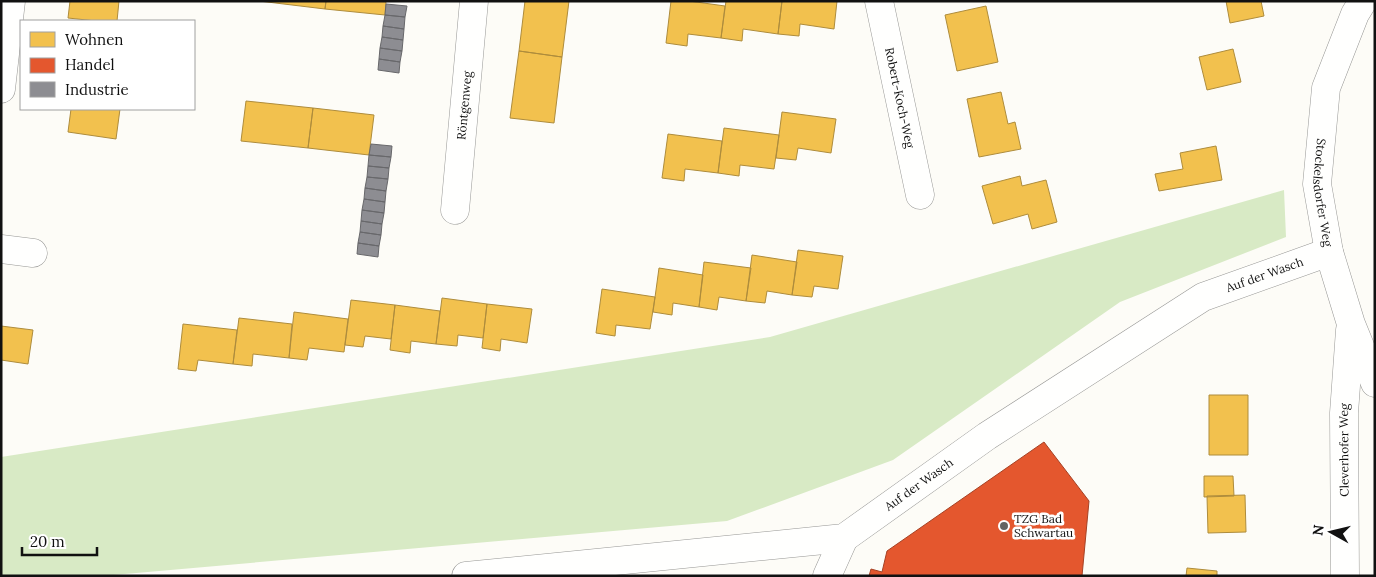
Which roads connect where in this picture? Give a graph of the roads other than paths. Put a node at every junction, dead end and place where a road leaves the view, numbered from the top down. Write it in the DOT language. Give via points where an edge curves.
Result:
graph roads {
  1 [pos="11,1"];
  2 [pos="474,1"];
  3 [pos="879,1"];
  4 [pos="1363,1"];
  5 [pos="1,89"];
  6 [pos="920,195"];
  7 [pos="455,210"];
  8 [pos="1,249"];
  9 [pos="1329,252"];
  10 [pos="33,253"];
  11 [pos="1351,324"];
  12 [pos="1375,383"];
  13 [pos="844,538"];
  14 [pos="466,576"];
  15 [pos="827,576"];
  16 [pos="1345,576"];
  1 -- 5 [label="street"];
  2 -- 7 [label="street, Röntgenweg"];
  3 -- 6 [label="street, Robert-Koch-Weg"];
  4 -- 9 [label="street, Stockelsdorfer Weg" via="1326,88 1317,184"];
  8 -- 10 [label="street"];
  9 -- 11 [label="street, Stockelsdorfer Weg"];
  9 -- 13 [label="street, Auf der Wasch" via="1203,296 988,436"];
  11 -- 12 [label="street, Stockelsdorfer Weg"];
  11 -- 16 [label="street, Cleverhofer Weg" via="1344,413"];
  13 -- 14 [label="street, Auf der Wasch"];
  13 -- 15 [label="street"];
}
